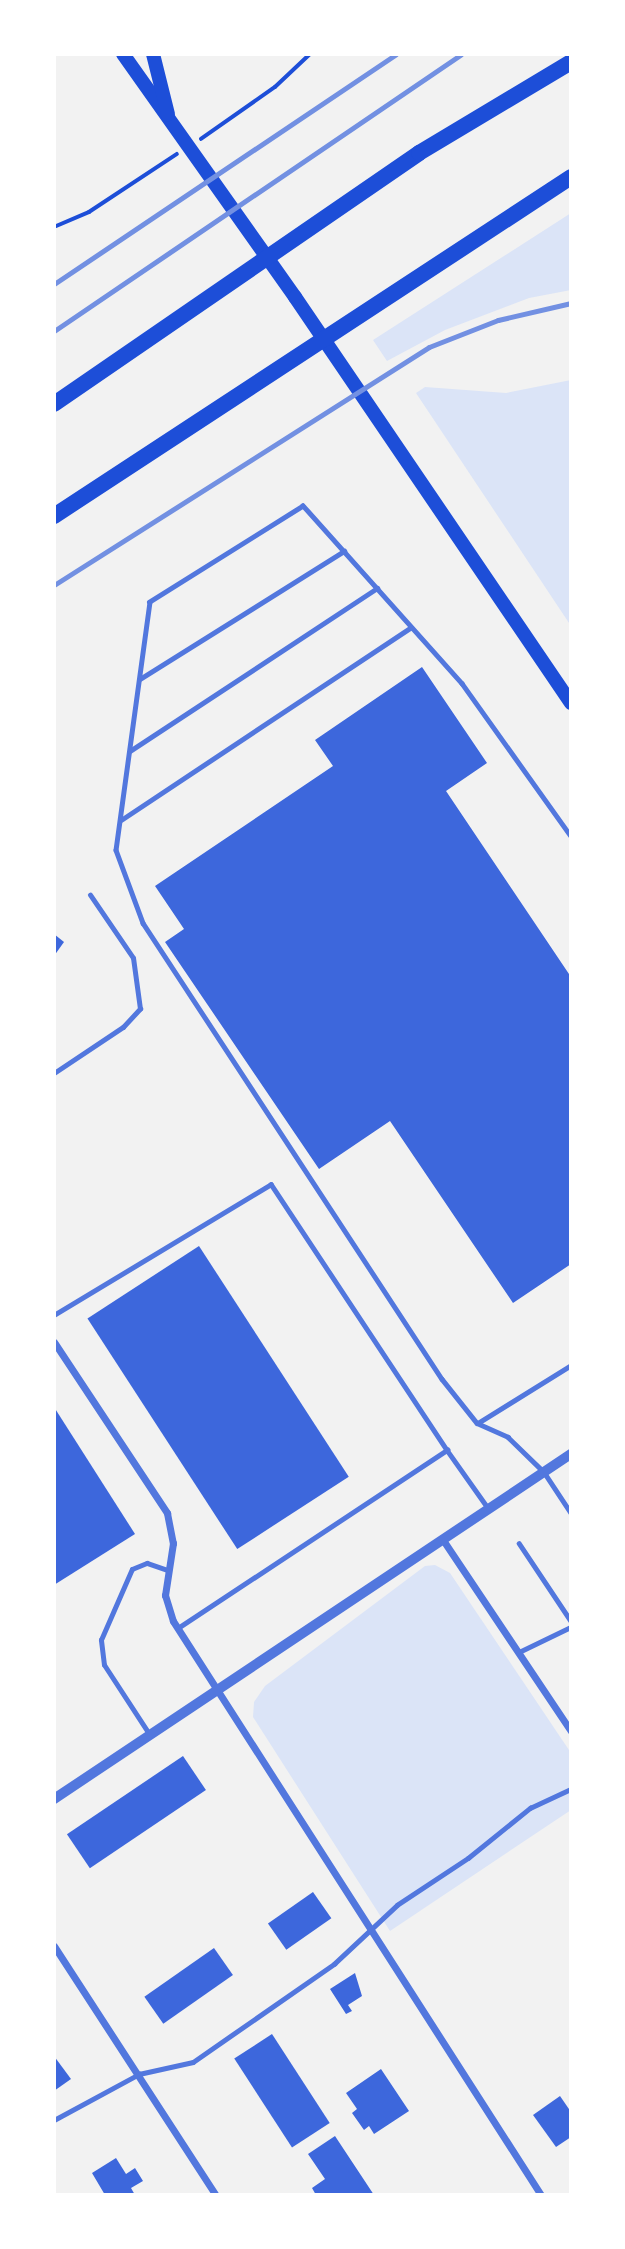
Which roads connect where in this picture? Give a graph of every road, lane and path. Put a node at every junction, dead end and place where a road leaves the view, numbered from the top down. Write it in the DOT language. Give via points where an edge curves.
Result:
graph roads {
  1 [pos="122,54"];
  2 [pos="153,54"];
  3 [pos="571,62"];
  4 [pos="170,122"];
  5 [pos="571,177"];
  6 [pos="54,404"];
  7 [pos="54,516"];
  8 [pos="344,551"];
  9 [pos="377,588"];
  10 [pos="411,627"];
  11 [pos="140,679"];
  12 [pos="571,703"];
  13 [pos="130,751"];
  14 [pos="120,820"];
  15 [pos="571,838"];
  16 [pos="90,895"];
  17 [pos="54,1073"];
  18 [pos="54,1315"];
  19 [pos="54,1342"];
  20 [pos="571,1364"];
  21 [pos="477,1423"];
  22 [pos="447,1450"];
  23 [pos="571,1454"];
  24 [pos="544,1472"];
  25 [pos="489,1509"];
  26 [pos="571,1513"];
  27 [pos="443,1540"];
  28 [pos="519,1542"];
  29 [pos="167,1570"];
  30 [pos="571,1621"];
  31 [pos="571,1627"];
  32 [pos="177,1629"];
  33 [pos="518,1652"];
  34 [pos="217,1689"];
  35 [pos="571,1731"];
  36 [pos="149,1735"];
  37 [pos="571,1789"];
  38 [pos="54,1799"];
  39 [pos="371,1928"];
  40 [pos="54,1946"];
  41 [pos="139,2074"];
  42 [pos="54,2120"];
  43 [pos="216,2195"];
  44 [pos="541,2195"];
  1 -- 4 [label="main road"];
  2 -- 4 [label="main road"];
  3 -- 6 [label="highway" via="419,153"];
  4 -- 12 [label="main road"];
  5 -- 7 [label="highway"];
  8 -- 9 [label="lane"];
  8 -- 11 [label="lane"];
  8 -- 11 [label="lane" via="303,506 150,602"];
  9 -- 10 [label="lane"];
  9 -- 13 [label="lane"];
  10 -- 14 [label="lane"];
  10 -- 15 [label="lane" via="462,684"];
  11 -- 13 [label="lane"];
  13 -- 14 [label="lane"];
  14 -- 21 [label="lane" via="116,850 143,923 442,1379"];
  16 -- 17 [label="lane" via="133,958 140,1009 123,1027"];
  18 -- 22 [label="lane" via="271,1184"];
  19 -- 29 [label="street" via="167,1513 173,1543"];
  20 -- 21 [label="lane"];
  21 -- 24 [label="lane" via="508,1437"];
  22 -- 25 [label="lane"];
  22 -- 32 [label="lane"];
  23 -- 24 [label="street"];
  24 -- 25 [label="street"];
  24 -- 26 [label="lane"];
  25 -- 27 [label="street"];
  27 -- 33 [label="street"];
  27 -- 34 [label="street"];
  28 -- 30 [label="lane"];
  29 -- 32 [label="street" via="165,1595"];
  29 -- 36 [label="lane" via="147,1563 132,1569 101,1640 104,1665"];
  31 -- 33 [label="lane"];
  32 -- 34 [label="street"];
  33 -- 35 [label="street"];
  34 -- 36 [label="street"];
  34 -- 39 [label="street"];
  36 -- 38 [label="street"];
  37 -- 39 [label="lane" via="530,1808"];
  39 -- 41 [label="lane" via="334,1964 193,2062"];
  39 -- 44 [label="street"];
  40 -- 41 [label="street"];
  41 -- 42 [label="lane"];
  41 -- 43 [label="street"];
}
